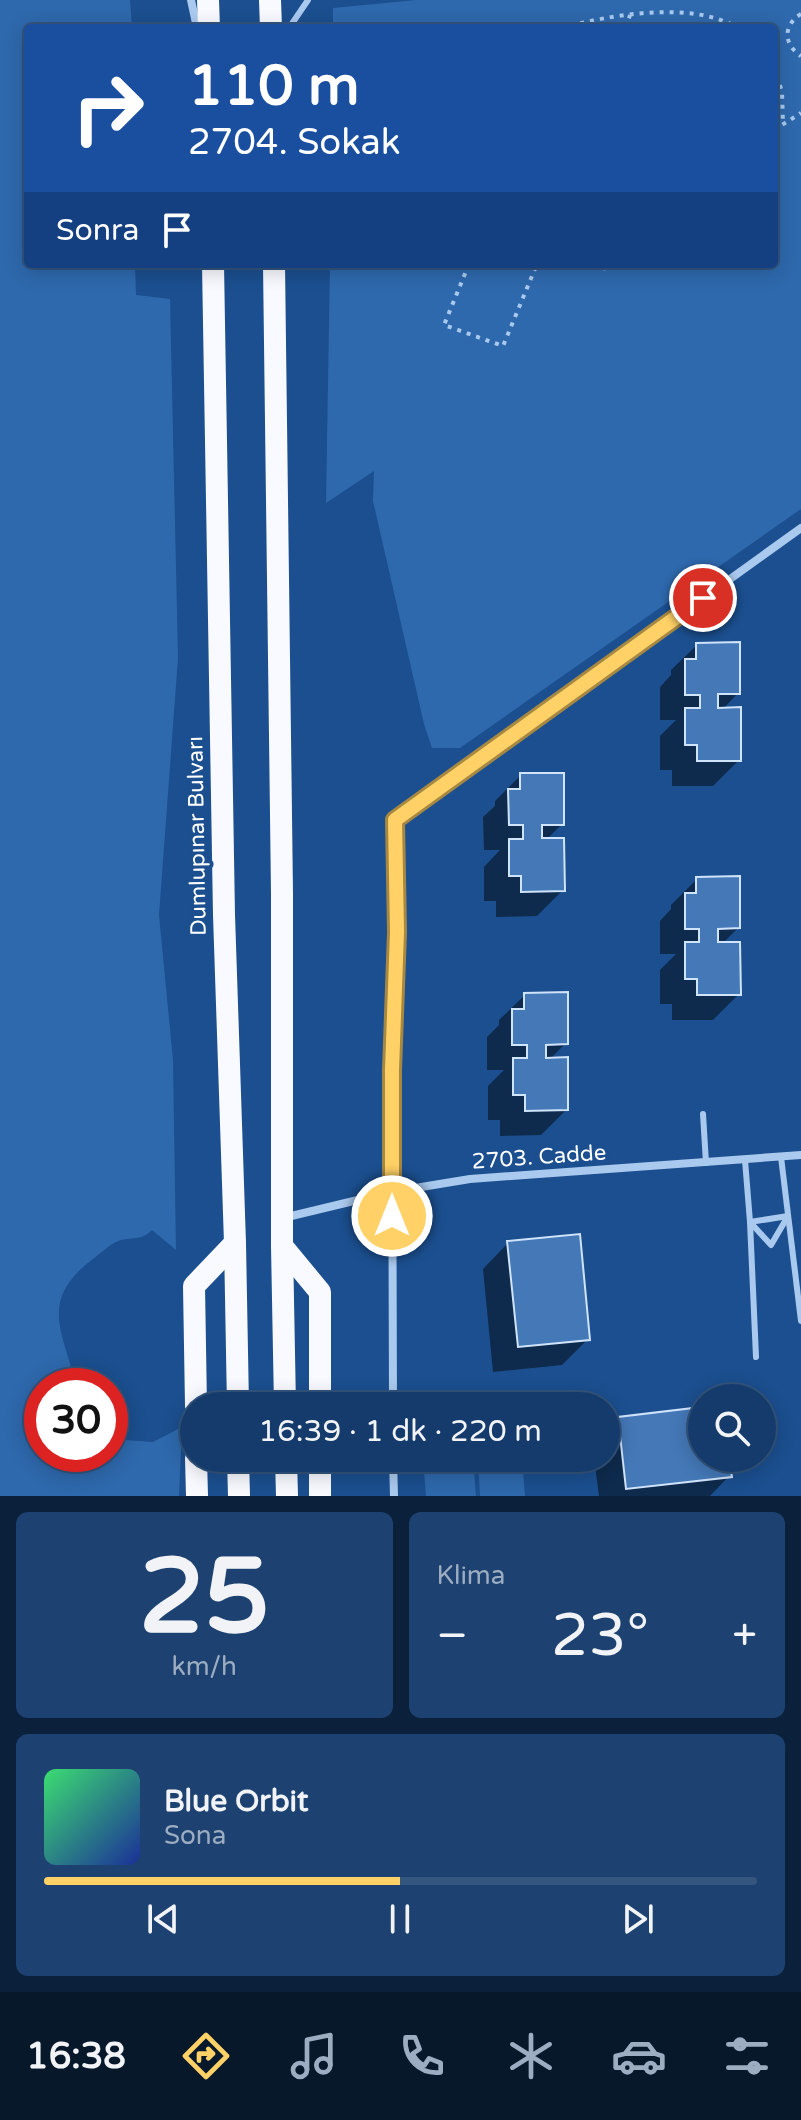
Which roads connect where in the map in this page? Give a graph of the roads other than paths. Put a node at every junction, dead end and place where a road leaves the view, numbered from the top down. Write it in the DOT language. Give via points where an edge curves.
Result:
graph roads {
  1 [pos="191,0"];
  2 [pos="208,0"];
  3 [pos="270,0"];
  4 [pos="308,0"];
  5 [pos="196,24"];
  6 [pos="209,24"];
  7 [pos="271,24"];
  8 [pos="292,24"];
  9 [pos="213,268"];
  10 [pos="274,268"];
  11 [pos="801,528"];
  12 [pos="703,1114"];
  13 [pos="801,1155"];
  14 [pos="781,1157"];
  15 [pos="745,1160"];
  16 [pos="706,1163"];
  17 [pos="391,1192"];
  18 [pos="788,1216"];
  19 [pos="282,1219"];
  20 [pos="750,1222"];
  21 [pos="235,1243"];
  22 [pos="282,1246"];
  23 [pos="801,1321"];
  24 [pos="756,1357"];
  25 [pos="196,1392"];
  26 [pos="238,1392"];
  27 [pos="285,1392"];
  28 [pos="320,1392"];
  29 [pos="393,1392"];
  30 [pos="196,1472"];
  31 [pos="238,1472"];
  32 [pos="286,1472"];
  33 [pos="320,1472"];
  34 [pos="393,1472"];
  35 [pos="197,1496"];
  36 [pos="239,1496"];
  37 [pos="287,1496"];
  38 [pos="320,1496"];
  39 [pos="394,1496"];
  1 -- 5 [label="street"];
  2 -- 6 [label="highway"];
  3 -- 7 [label="highway"];
  4 -- 8 [label="lane"];
  9 -- 21 [label="highway, Dumlupınar Bulvarı"];
  10 -- 19 [label="highway"];
  11 -- 17 [label="street" via="395,820"];
  12 -- 16 [label="lane"];
  13 -- 14 [label="street, 2703. Cadde"];
  14 -- 15 [label="street, 2703. Cadde"];
  14 -- 18 [label="lane"];
  15 -- 16 [label="street, 2703. Cadde"];
  15 -- 20 [label="lane"];
  16 -- 17 [label="street, 2703. Cadde" via="470,1179"];
  17 -- 19 [label="street, 2703. Cadde"];
  17 -- 29 [label="street"];
  18 -- 20 [label="lane"];
  18 -- 20 [label="lane" via="771,1245"];
  18 -- 23 [label="lane"];
  19 -- 22 [label="highway"];
  20 -- 24 [label="lane"];
  21 -- 25 [label="highway" via="194,1286"];
  21 -- 26 [label="highway, Dumlupınar Bulvarı"];
  22 -- 27 [label="highway"];
  22 -- 28 [label="highway" via="320,1292"];
  30 -- 35 [label="highway"];
  31 -- 36 [label="highway"];
  32 -- 37 [label="highway"];
  33 -- 38 [label="highway"];
  34 -- 39 [label="street"];
}
